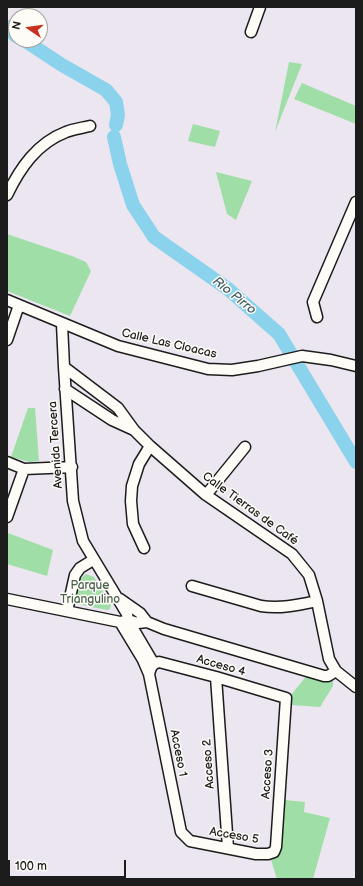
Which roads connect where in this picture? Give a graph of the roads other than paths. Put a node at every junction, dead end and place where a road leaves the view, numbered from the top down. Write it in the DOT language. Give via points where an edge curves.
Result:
graph roads {
  1 [pos="260,7"];
  2 [pos="251,32"];
  3 [pos="90,126"];
  4 [pos="7,195"];
  5 [pos="356,202"];
  6 [pos="7,300"];
  7 [pos="19,306"];
  8 [pos="317,317"];
  9 [pos="62,324"];
  10 [pos="7,340"];
  11 [pos="356,366"];
  12 [pos="64,367"];
  13 [pos="65,389"];
  14 [pos="134,430"];
  15 [pos="150,446"];
  16 [pos="244,447"];
  17 [pos="7,462"];
  18 [pos="72,467"];
  19 [pos="24,469"];
  20 [pos="206,496"];
  21 [pos="7,517"];
  22 [pos="144,548"];
  23 [pos="93,560"];
  24 [pos="192,586"];
  25 [pos="116,597"];
  26 [pos="7,599"];
  27 [pos="317,601"];
  28 [pos="68,611"];
  29 [pos="124,621"];
  30 [pos="147,622"];
  31 [pos="151,668"];
  32 [pos="336,671"];
  33 [pos="216,677"];
  34 [pos="356,687"];
  35 [pos="286,698"];
  36 [pos="190,841"];
  37 [pos="228,848"];
  38 [pos="274,852"];
  1 -- 2 [label="street"];
  3 -- 4 [label="street" via="66,131 40,148 26,162"];
  5 -- 8 [label="street" via="313,302"];
  6 -- 7 [label="street, Calle Las Cloacas"];
  7 -- 9 [label="street, Calle Las Cloacas"];
  7 -- 10 [label="street"];
  9 -- 11 [label="street, Calle Las Cloacas" via="118,346 208,369 232,370 302,356"];
  9 -- 12 [label="street, Avenida Tercera"];
  12 -- 13 [label="street, Avenida Tercera"];
  12 -- 14 [label="street, Calle Tierras de Café" via="118,408"];
  13 -- 14 [label="street, Calle Tierras de Café" via="112,420"];
  13 -- 18 [label="street, Avenida Tercera"];
  14 -- 15 [label="street, Calle Tierras de Café"];
  15 -- 20 [label="street, Calle Tierras de Café"];
  15 -- 22 [label="street" via="139,464 132,486 131,502 133,524"];
  16 -- 20 [label="street"];
  17 -- 19 [label="street"];
  18 -- 19 [label="street"];
  18 -- 23 [label="street, Avenida Tercera" via="73,501 83,541"];
  19 -- 21 [label="street"];
  20 -- 27 [label="street, Calle Tierras de Café" via="292,554 309,575"];
  23 -- 25 [label="street, Avenida Tercera"];
  23 -- 28 [label="street" via="80,568 75,575"];
  24 -- 27 [label="street" via="261,606 291,606"];
  25 -- 29 [label="street, Avenida Tercera" via="127,614"];
  25 -- 30 [label="street" via="140,613"];
  26 -- 28 [label="street"];
  27 -- 32 [label="street, Calle Tierras de Café" via="329,659"];
  28 -- 29 [label="street"];
  29 -- 30 [label="street"];
  29 -- 31 [label="street, Acceso 1" via="143,660"];
  30 -- 32 [label="street" via="324,676"];
  31 -- 33 [label="street, Acceso 4" via="159,662"];
  31 -- 36 [label="street, Acceso 1" via="181,832"];
  32 -- 34 [label="street, Calle Tierras de Café"];
  33 -- 35 [label="street, Acceso 4"];
  33 -- 37 [label="street, Acceso 2"];
  35 -- 38 [label="street, Acceso 3"];
  36 -- 37 [label="street, Acceso 5"];
  37 -- 38 [label="street, Acceso 5" via="256,854"];
}
